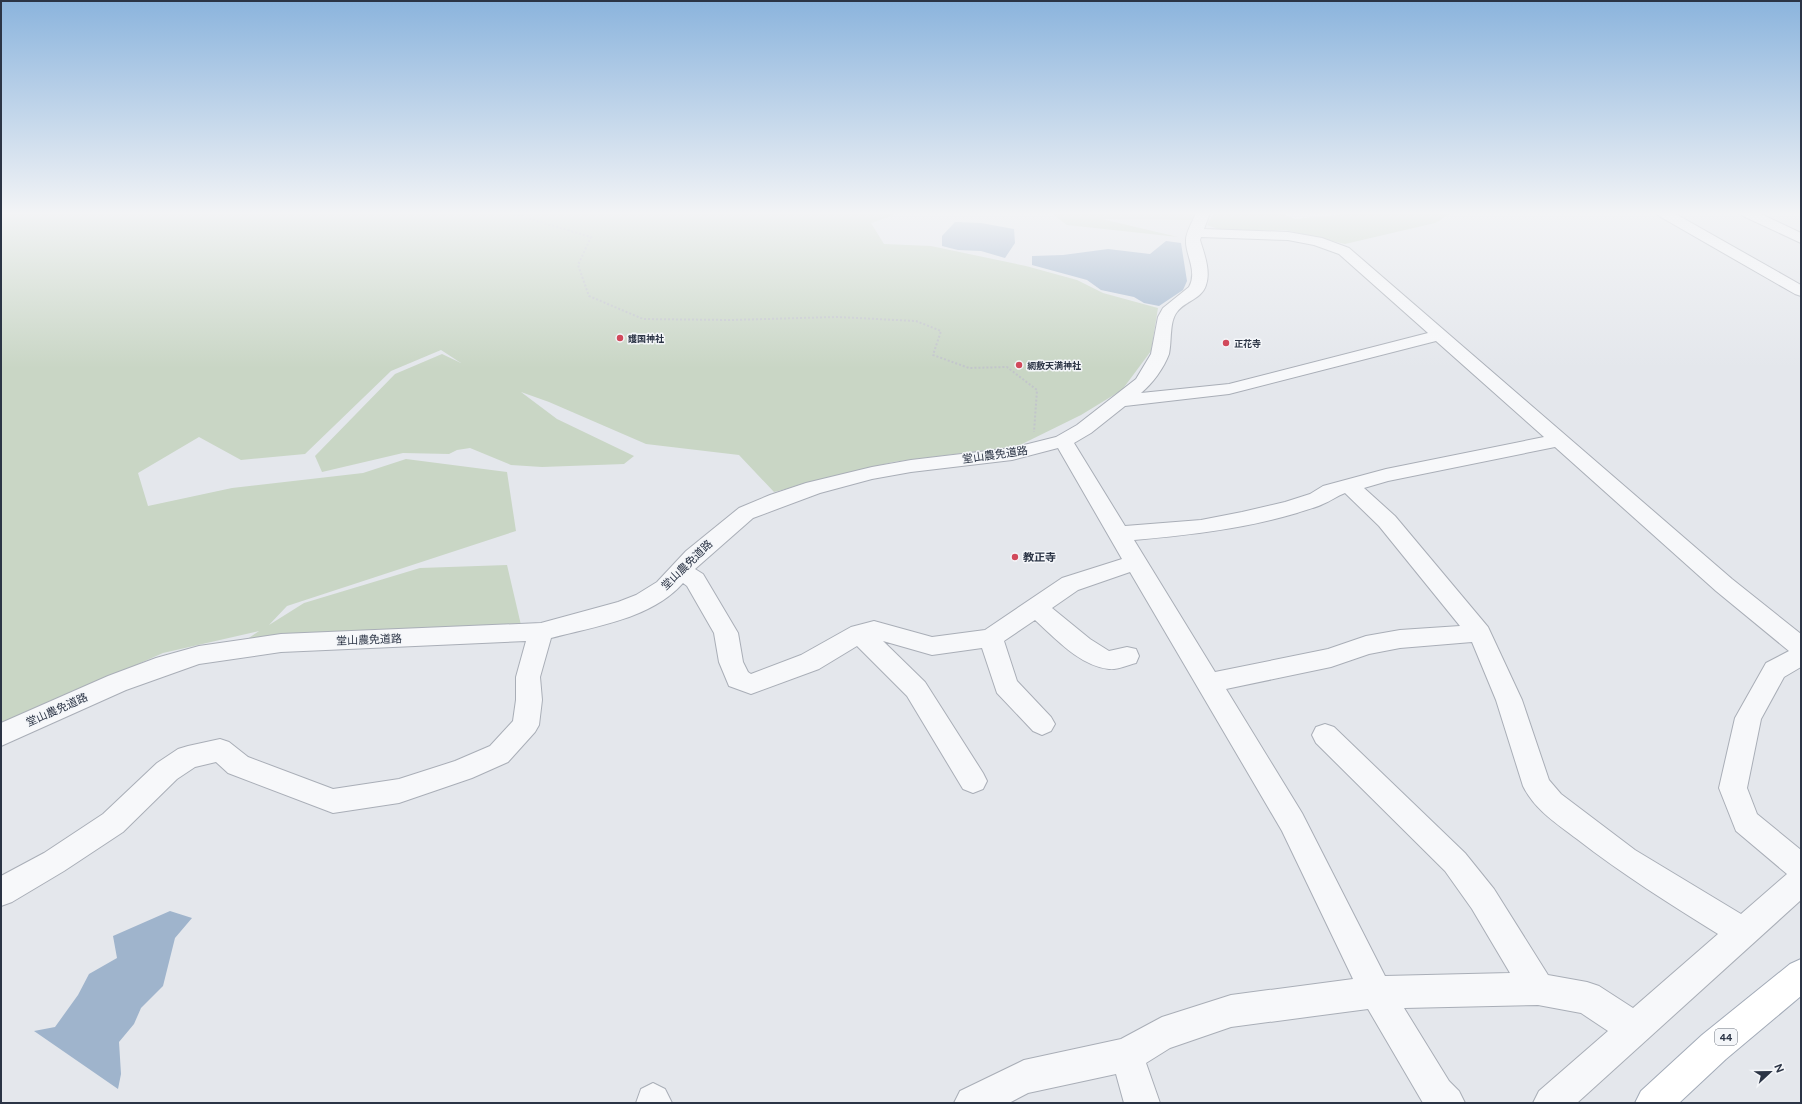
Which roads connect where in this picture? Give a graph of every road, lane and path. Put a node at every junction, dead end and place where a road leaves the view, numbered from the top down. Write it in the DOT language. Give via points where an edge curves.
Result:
graph roads {
  1 [pos="578,265"];
  2 [pos="1199,265"];
  3 [pos="1360,265"];
  4 [pos="1754,265"];
  5 [pos="1801,291"];
  6 [pos="1441,335"];
  7 [pos="1275,378"];
  8 [pos="1120,401"];
  9 [pos="1220,406"];
  10 [pos="1559,440"];
  11 [pos="1063,441"];
  12 [pos="1032,450"];
  13 [pos="1349,486"];
  14 [pos="1118,534"];
  15 [pos="1136,563"];
  16 [pos="680,571"];
  17 [pos="1036,607"];
  18 [pos="541,632"];
  19 [pos="1480,633"];
  20 [pos="859,634"];
  21 [pos="991,638"];
  22 [pos="1801,647"];
  23 [pos="1127,656"];
  24 [pos="1801,656"];
  25 [pos="1208,683"];
  26 [pos="1042,724"];
  27 [pos="1,735"];
  28 [pos="1325,735"];
  29 [pos="973,781"];
  30 [pos="1801,868"];
  31 [pos="1801,881"];
  32 [pos="1,892"];
  33 [pos="1743,933"];
  34 [pos="1801,975"];
  35 [pos="1538,989"];
  36 [pos="1376,992"];
  37 [pos="1635,1029"];
  38 [pos="1127,1055"];
  39 [pos="972,1103"];
  40 [pos="1142,1103"];
  41 [pos="1447,1103"];
  42 [pos="1551,1103"];
  43 [pos="1653,1103"];
  1 -- 12 [label="path" via="589,296 643,319 837,317 916,321 941,331 933,355 969,368 1007,368 1037,390"];
  2 -- 8 [label="street, 堂山農免道路" via="1199,284 1196,290 1181,300 1166,317 1160,354 1151,371 1142,383"];
  3 -- 6 [label="street"];
  4 -- 5 [label="street"];
  6 -- 7 [label="street"];
  6 -- 10 [label="street"];
  7 -- 8 [label="street" via="1229,389"];
  7 -- 9 [label="street" via="1281,386"];
  8 -- 11 [label="street, 堂山農免道路" via="1084,429"];
  10 -- 13 [label="street" via="1386,475"];
  10 -- 22 [label="street" via="1724,585"];
  11 -- 12 [label="street, 堂山農免道路"];
  11 -- 14 [label="street"];
  12 -- 16 [label="street, 堂山農免道路" via="872,473 777,500 746,513 694,556"];
  13 -- 14 [label="street" via="1289,508 1201,527"];
  13 -- 19 [label="street" via="1387,521"];
  14 -- 15 [label="street"];
  15 -- 17 [label="street" via="1070,584"];
  15 -- 25 [label="street"];
  16 -- 18 [label="street, 堂山農免道路" via="665,588 644,601 625,609"];
  16 -- 20 [label="street" via="695,580 726,633 731,662 738,679 751,684 810,662"];
  17 -- 21 [label="street"];
  17 -- 23 [label="street" via="1063,632 1093,653 1109,660"];
  18 -- 27 [label="street, 堂山農免道路" via="281,644 198,655 118,683"];
  18 -- 32 [label="street" via="528,677 526,725 499,754 462,770 399,791 333,801 238,765 220,750 188,756 167,771 114,823 54,862"];
  19 -- 25 [label="street" via="1400,638 1331,658"];
  19 -- 33 [label="street" via="1509,700 1537,786 1551,803 1625,859"];
  20 -- 21 [label="street" via="874,630 932,646"];
  20 -- 29 [label="street" via="916,689"];
  21 -- 26 [label="street" via="1006,686"];
  24 -- 30 [label="street" via="1775,670 1748,718 1733,788 1746,822"];
  25 -- 36 [label="street" via="1292,822"];
  28 -- 35 [label="street" via="1455,862 1483,899"];
  31 -- 33 [label="street"];
  33 -- 37 [label="street"];
  34 -- 43 [label="main road, 44" via="1714,1047"];
  35 -- 36 [label="street"];
  35 -- 37 [label="street" via="1587,998"];
  36 -- 38 [label="street" via="1231,1011 1162,1034"];
  36 -- 41 [label="street" via="1438,1093"];
  37 -- 42 [label="street"];
  38 -- 39 [label="street" via="1024,1077"];
  38 -- 40 [label="street"];
}
